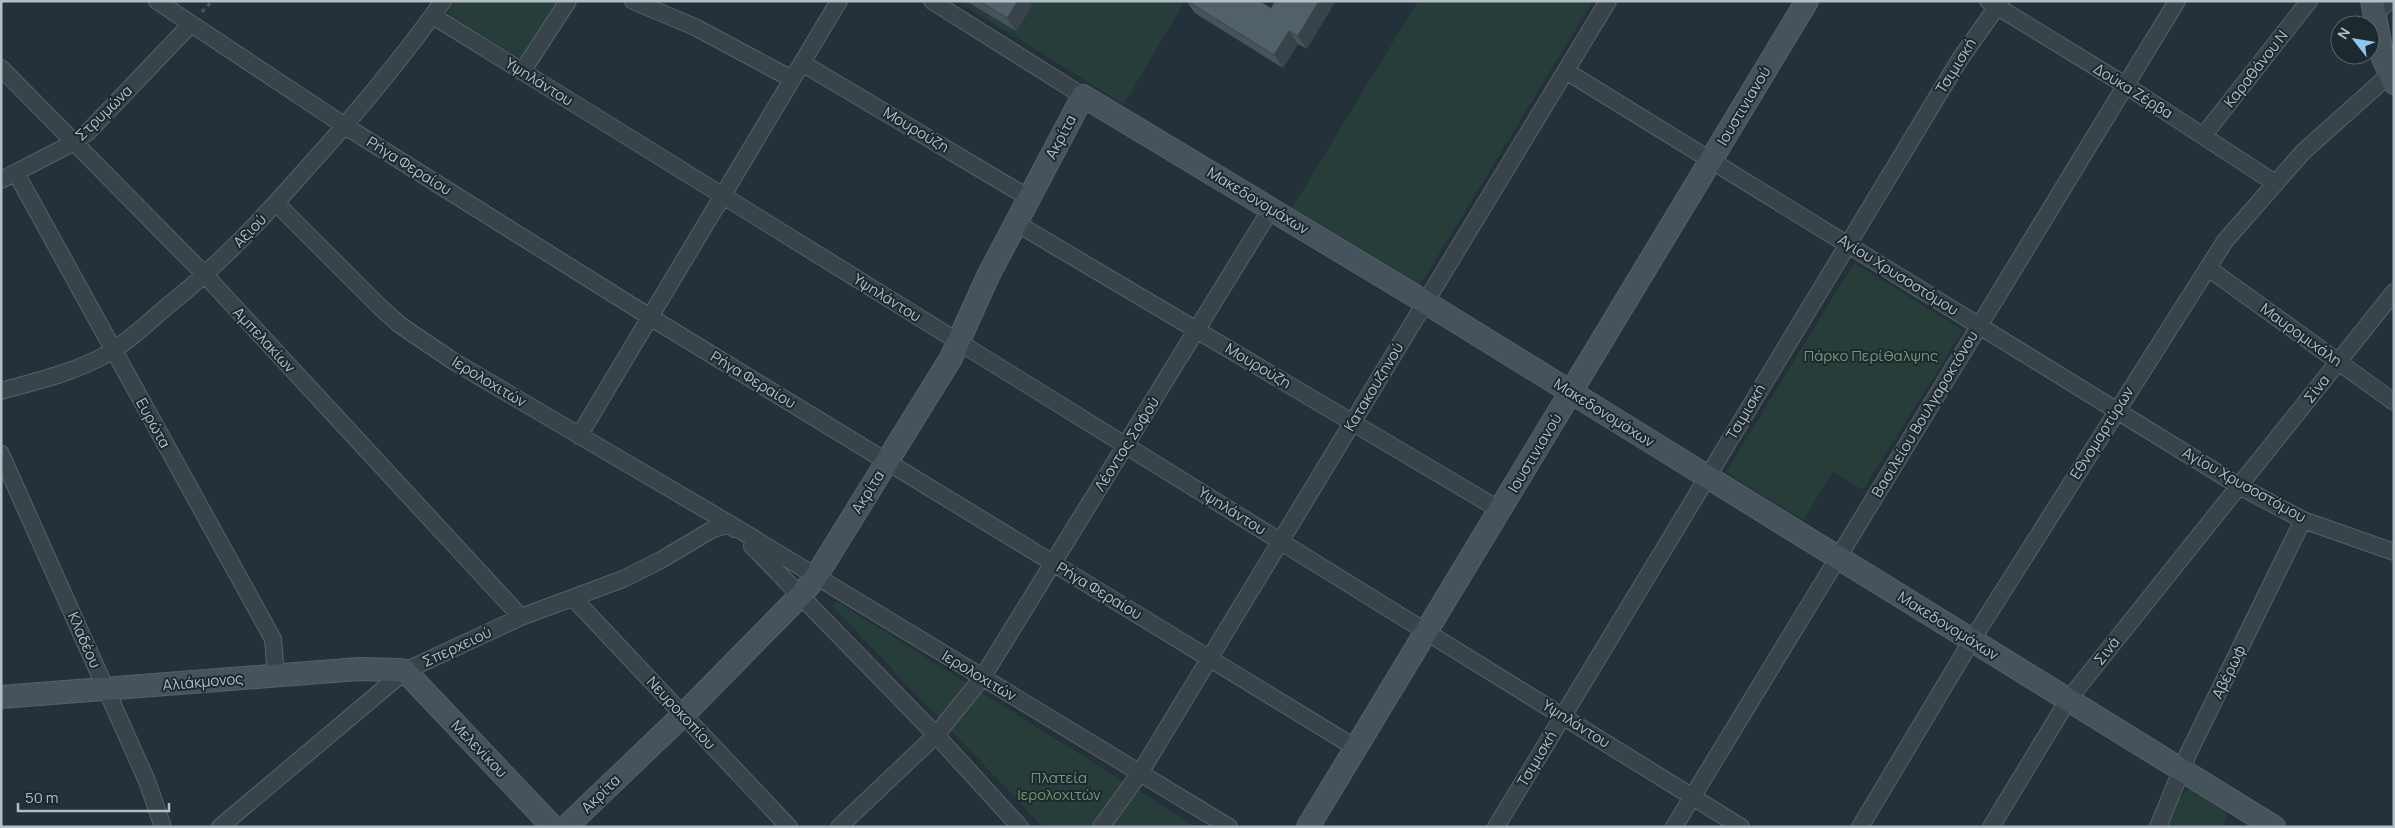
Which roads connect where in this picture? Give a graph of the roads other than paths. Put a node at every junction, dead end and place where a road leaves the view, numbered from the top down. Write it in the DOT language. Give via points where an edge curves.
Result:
graph roads {
  1 [pos="157,1"];
  2 [pos="444,1"];
  3 [pos="568,1"];
  4 [pos="633,1"];
  5 [pos="839,1"];
  6 [pos="932,1"];
  7 [pos="1608,1"];
  8 [pos="1807,1"];
  9 [pos="2176,1"];
  10 [pos="2309,1"];
  11 [pos="1996,3"];
  12 [pos="2379,6"];
  13 [pos="433,16"];
  14 [pos="191,24"];
  15 [pos="802,62"];
  16 [pos="1,68"];
  17 [pos="1566,71"];
  18 [pos="522,72"];
  19 [pos="792,79"];
  20 [pos="2391,79"];
  21 [pos="2126,85"];
  22 [pos="1083,96"];
  23 [pos="345,126"];
  24 [pos="2203,136"];
  25 [pos="75,142"];
  26 [pos="1711,160"];
  27 [pos="16,173"];
  28 [pos="1,180"];
  29 [pos="2275,183"];
  30 [pos="723,196"];
  31 [pos="1029,198"];
  32 [pos="276,203"];
  33 [pos="1271,209"];
  34 [pos="1016,223"];
  35 [pos="1848,244"];
  36 [pos="2208,268"];
  37 [pos="205,275"];
  38 [pos="2394,292"];
  39 [pos="1425,302"];
  40 [pos="650,317"];
  41 [pos="1979,325"];
  42 [pos="1197,331"];
  43 [pos="957,341"];
  44 [pos="113,350"];
  45 [pos="2338,362"];
  46 [pos="1,391"];
  47 [pos="1571,392"];
  48 [pos="2394,402"];
  49 [pos="2116,410"];
  50 [pos="1353,422"];
  51 [pos="579,436"];
  52 [pos="1125,445"];
  53 [pos="1,454"];
  54 [pos="887,462"];
  55 [pos="1708,477"];
  56 [pos="2239,486"];
  57 [pos="1500,510"];
  58 [pos="2303,520"];
  59 [pos="730,524"];
  60 [pos="1280,541"];
  61 [pos="2394,552"];
  62 [pos="1838,557"];
  63 [pos="1054,564"];
  64 [pos="815,578"];
  65 [pos="801,596"];
  66 [pos="574,599"];
  67 [pos="521,617"];
  68 [pos="1426,632"];
  69 [pos="1972,640"];
  70 [pos="1209,659"];
  71 [pos="405,671"];
  72 [pos="276,676"];
  73 [pos="982,678"];
  74 [pos="106,690"];
  75 [pos="1,697"];
  76 [pos="2068,700"];
  77 [pos="683,715"];
  78 [pos="1563,716"];
  79 [pos="936,735"];
  80 [pos="1356,748"];
  81 [pos="2182,770"];
  82 [pos="1140,773"];
  83 [pos="1692,797"];
  84 [pos="2258,823"];
  85 [pos="164,827"];
  86 [pos="220,827"];
  87 [pos="553,827"];
  88 [pos="566,827"];
  89 [pos="789,827"];
  90 [pos="839,827"];
  91 [pos="1020,827"];
  92 [pos="1101,827"];
  93 [pos="1229,827"];
  94 [pos="1308,827"];
  95 [pos="1496,827"];
  96 [pos="1674,827"];
  97 [pos="1741,827"];
  98 [pos="1860,827"];
  99 [pos="1991,827"];
  100 [pos="2158,827"];
  1 -- 14 [label="street, Ρήγα Φεραίου"];
  2 -- 13 [label="street, Αξιού"];
  3 -- 18 [label="street"];
  4 -- 19 [label="street" via="689,24"];
  5 -- 15 [label="street"];
  6 -- 22 [label="street, Μακεδονομάχων"];
  7 -- 17 [label="street, Κατακουζηνού"];
  8 -- 26 [label="street, Ιουστινιανού"];
  9 -- 21 [label="street, Βασιλείου Βουλγαροκτόνου"];
  10 -- 24 [label="street, Καραθάνου Ν"];
  11 -- 21 [label="street, Δούκα Ζέρβα"];
  11 -- 35 [label="street, Τσιμισκή"];
  12 -- 20 [label="street"];
  13 -- 18 [label="street, Υψηλάντου"];
  13 -- 23 [label="street, Αξιού"];
  14 -- 23 [label="street, Ρήγα Φεραίου"];
  14 -- 25 [label="street, Στρυμώνα"];
  15 -- 19 [label="street"];
  15 -- 31 [label="street, Μουρούζη"];
  16 -- 25 [label="street, Αμπελακίων"];
  17 -- 26 [label="street, Αγίου Χρυσοστόμου"];
  17 -- 39 [label="street, Κατακουζηνού"];
  18 -- 30 [label="street, Υψηλάντου"];
  19 -- 30 [label="street"];
  20 -- 29 [label="street, Εθνομαρτύρων" via="2304,152"];
  21 -- 24 [label="street, Δούκα Ζέρβα"];
  21 -- 41 [label="street, Βασιλείου Βουλγαροκτόνου"];
  22 -- 31 [label="street, Ακρίτα"];
  22 -- 33 [label="street, Μακεδονομάχων"];
  23 -- 32 [label="street, Αξιού"];
  23 -- 40 [label="street, Ρήγα Φεραίου"];
  24 -- 29 [label="street, Δούκα Ζέρβα"];
  25 -- 27 [label="street, Στρυμώνα"];
  25 -- 37 [label="street, Αμπελακίων"];
  26 -- 35 [label="street, Αγίου Χρυσοστόμου"];
  26 -- 47 [label="street, Ιουστινιανού"];
  27 -- 28 [label="street, Στρυμώνα"];
  27 -- 44 [label="street, Ευρώτα"];
  29 -- 36 [label="street, Εθνομαρτύρων" via="2231,233"];
  30 -- 40 [label="street"];
  30 -- 43 [label="street, Υψηλάντου"];
  31 -- 34 [label="street, Ακρίτα"];
  32 -- 37 [label="street, Αξιού"];
  32 -- 51 [label="street, Ιερολοχιτών" via="400,325 453,361"];
  33 -- 39 [label="street, Μακεδονομάχων"];
  33 -- 42 [label="street, Λέοντος Σοφού"];
  34 -- 42 [label="street, Μουρούζη"];
  34 -- 43 [label="street, Ακρίτα"];
  35 -- 41 [label="street, Αγίου Χρυσοστόμου"];
  35 -- 55 [label="street, Τσιμισκή"];
  36 -- 45 [label="street, Μαυρομιχάλη"];
  36 -- 49 [label="street, Εθνομαρτύρων"];
  37 -- 44 [label="street, Αξιού"];
  37 -- 67 [label="street, Αμπελακίων"];
  38 -- 45 [label="street, Σίνα"];
  39 -- 47 [label="street, Μακεδονομάχων"];
  39 -- 50 [label="street, Κατακουζηνού"];
  40 -- 51 [label="street"];
  40 -- 54 [label="street, Ρήγα Φεραίου"];
  41 -- 49 [label="street, Αγίου Χρυσοστόμου"];
  41 -- 62 [label="street, Βασιλείου Βουλγαροκτόνου"];
  42 -- 50 [label="street, Μουρούζη"];
  42 -- 52 [label="street, Λέοντος Σοφού"];
  43 -- 52 [label="street, Υψηλάντου"];
  43 -- 54 [label="street, Ακρίτα" via="951,358"];
  44 -- 46 [label="street, Αξιού" via="71,370"];
  44 -- 72 [label="street, Ευρώτα" via="273,639"];
  45 -- 48 [label="street, Μαυρομιχάλη"];
  45 -- 56 [label="street, Σίνα"];
  47 -- 55 [label="street, Μακεδονομάχων"];
  47 -- 57 [label="street, Ιουστινιανού"];
  49 -- 56 [label="street, Αγίου Χρυσοστόμου"];
  49 -- 69 [label="street, Εθνομαρτύρων"];
  50 -- 57 [label="street, Μουρούζη"];
  50 -- 60 [label="street, Κατακουζηνού"];
  51 -- 59 [label="street, Ιερολοχιτών"];
  52 -- 60 [label="street, Υψηλάντου"];
  52 -- 63 [label="street, Λέοντος Σοφού"];
  53 -- 74 [label="street, Κλαδέου"];
  54 -- 63 [label="street, Ρήγα Φεραίου"];
  54 -- 64 [label="street, Ακρίτα"];
  55 -- 62 [label="street, Μακεδονομάχων"];
  55 -- 78 [label="street, Τσιμισκή"];
  56 -- 58 [label="street, Αγίου Χρυσοστόμου"];
  56 -- 76 [label="street, Σινά"];
  57 -- 68 [label="street, Ιουστινιανού"];
  58 -- 61 [label="street, Αγίου Χρυσοστόμου"];
  58 -- 81 [label="street, Αβέρωφ"];
  59 -- 64 [label="street, Ιερολοχιτών"];
  59 -- 65 [label="street, Ιερολοχιτών"];
  59 -- 66 [label="street, Σπερχειού" via="713,529 653,564"];
  60 -- 68 [label="street, Υψηλάντου"];
  60 -- 70 [label="street, Κατακουζηνού"];
  62 -- 69 [label="street, Μακεδονομάχων"];
  62 -- 83 [label="street, Βασιλείου Βουλγαροκτόνου"];
  63 -- 70 [label="street, Ρήγα Φεραίου"];
  63 -- 73 [label="street, Λέοντος Σοφού"];
  64 -- 65 [label="street, Ακρίτα"];
  64 -- 73 [label="street, Ιερολοχιτών"];
  65 -- 77 [label="street, Ακρίτα"];
  65 -- 79 [label="street, Ιερολοχιτών"];
  66 -- 67 [label="street, Σπερχειού"];
  66 -- 77 [label="street, Νευροκοπίου"];
  67 -- 71 [label="street, Σπερχειού"];
  68 -- 78 [label="street, Υψηλάντου"];
  68 -- 80 [label="street, Ιουστινιανού"];
  69 -- 76 [label="street, Μακεδονομάχων"];
  69 -- 98 [label="street, Εθνομαρτύρων"];
  70 -- 80 [label="street, Ρήγα Φεραίου"];
  70 -- 82 [label="street, Κατακουζηνού"];
  71 -- 72 [label="street, Αλιάκμονος" via="367,668"];
  71 -- 86 [label="street, Σπερχειού"];
  71 -- 87 [label="street, Μελενίκου"];
  72 -- 74 [label="street, Αλιάκμονος"];
  73 -- 79 [label="street, Λέοντος Σοφού"];
  73 -- 82 [label="street, Ιερολοχιτών"];
  74 -- 75 [label="street, Αλιάκμονος"];
  74 -- 85 [label="street, Κλαδέου"];
  76 -- 81 [label="street, Μακεδονομάχων"];
  76 -- 99 [label="street, Σινά"];
  77 -- 88 [label="street, Ακρίτα"];
  77 -- 89 [label="street, Νευροκοπίου"];
  78 -- 83 [label="street, Υψηλάντου"];
  78 -- 95 [label="street, Τσιμισκή"];
  79 -- 90 [label="street, Λέοντος Σοφού"];
  79 -- 91 [label="street, Ιερολοχιτών"];
  80 -- 94 [label="street, Ιουστινιανού"];
  81 -- 84 [label="street, Μακεδονομάχων"];
  81 -- 100 [label="street, Αβέρωφ"];
  82 -- 92 [label="street, Κατακουζηνού"];
  82 -- 93 [label="street, Ιερολοχιτών"];
  83 -- 96 [label="street, Βασιλείου Βουλγαροκτόνου"];
  83 -- 97 [label="street, Υψηλάντου"];
}
